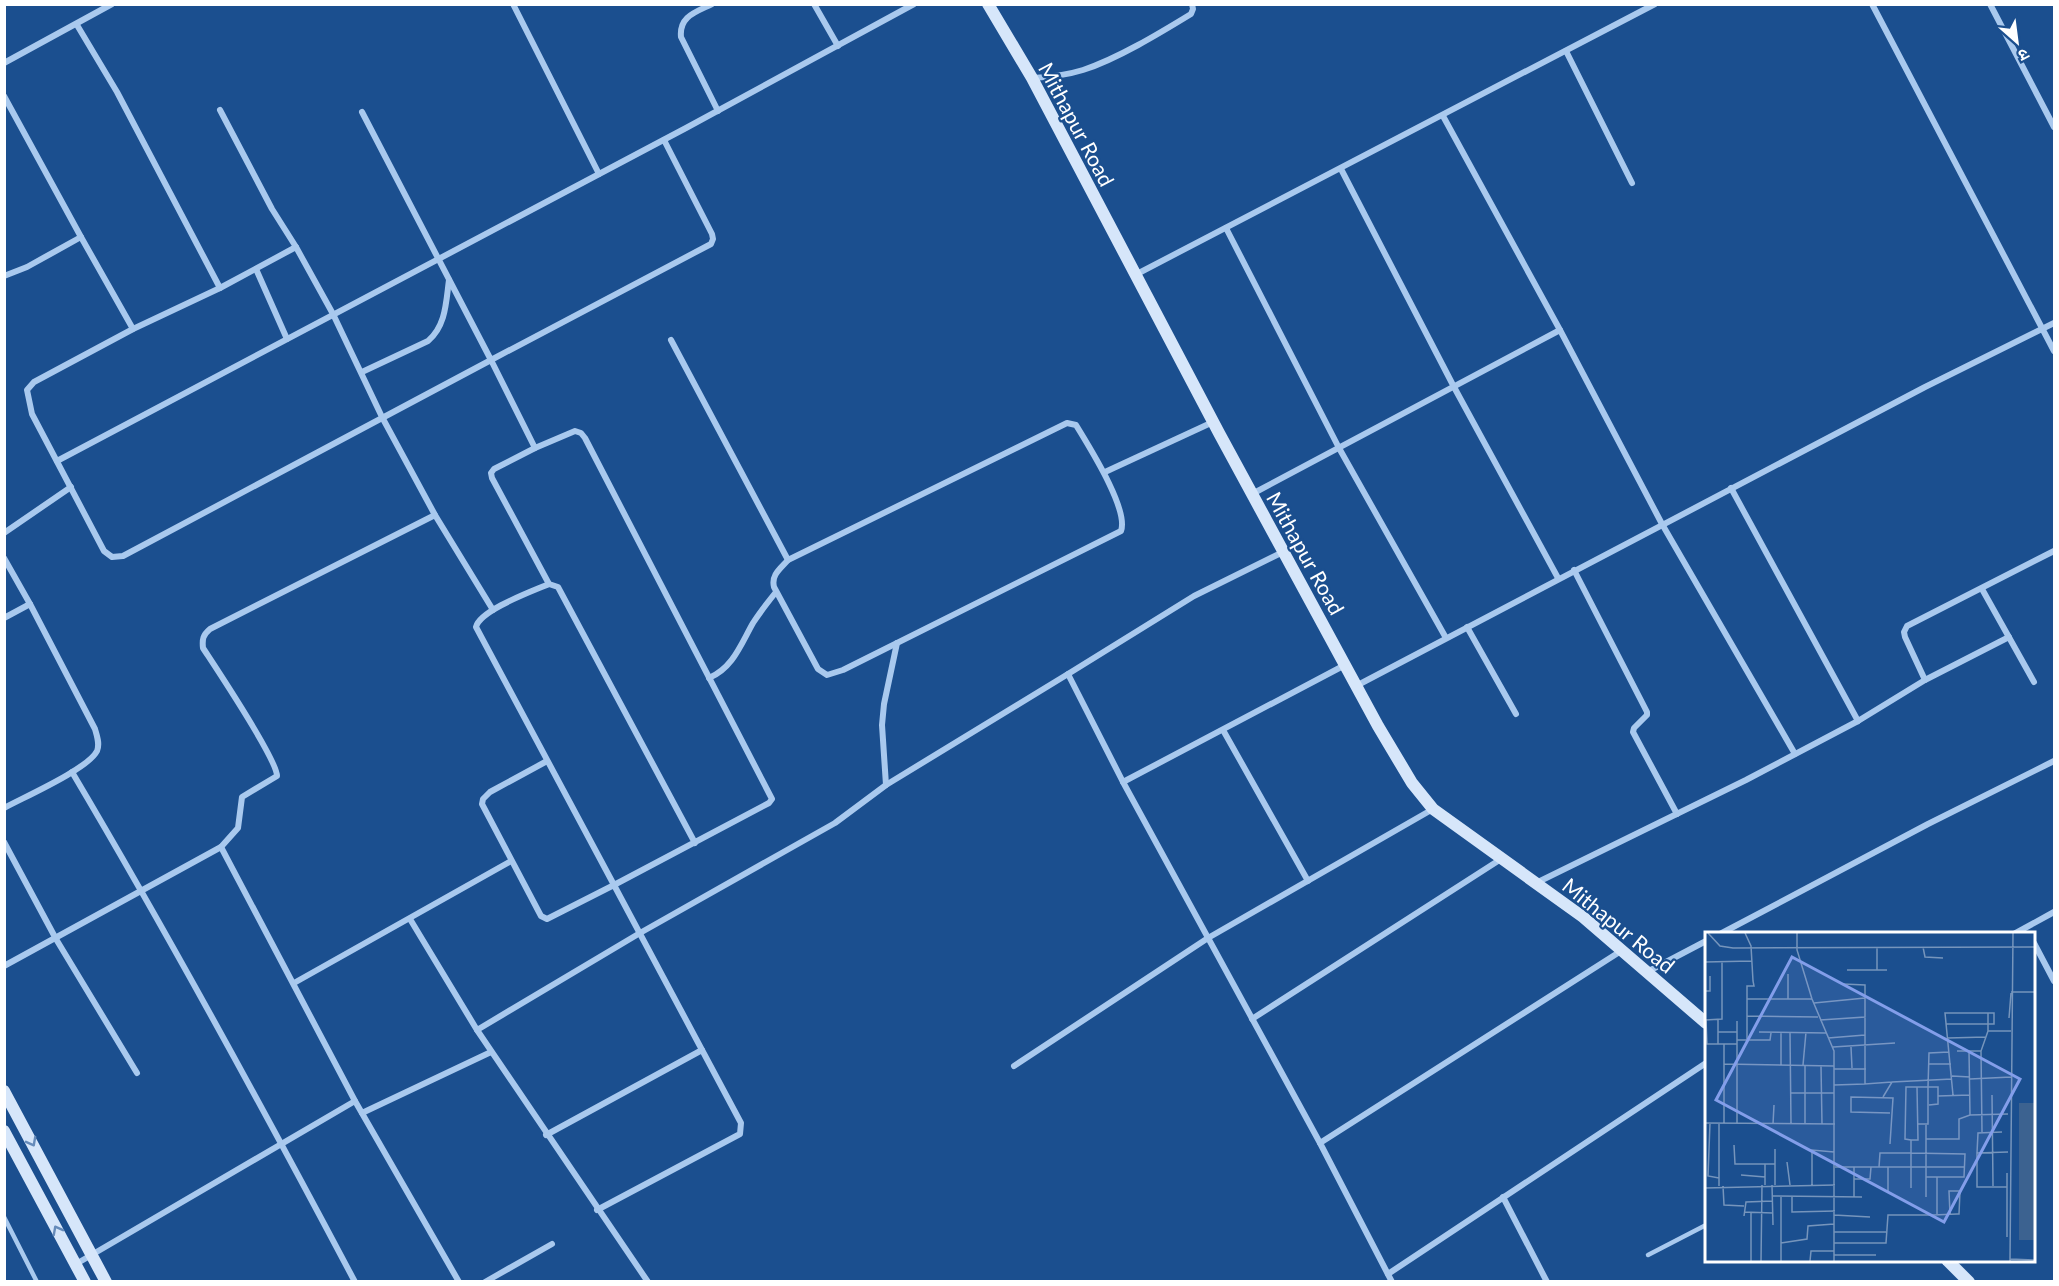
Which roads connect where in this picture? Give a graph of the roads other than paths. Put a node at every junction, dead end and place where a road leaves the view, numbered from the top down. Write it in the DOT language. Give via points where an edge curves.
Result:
graph roads {
  1 [pos="112,4"];
  2 [pos="513,4"];
  3 [pos="712,4"];
  4 [pos="814,4"];
  5 [pos="914,4"];
  6 [pos="988,4"];
  7 [pos="1192,4"];
  8 [pos="1655,4"];
  9 [pos="1872,4"];
  10 [pos="1990,4"];
  11 [pos="78,25"];
  12 [pos="838,46"];
  13 [pos="1566,51"];
  14 [pos="4,63"];
  15 [pos="1032,78"];
  16 [pos="4,96"];
  17 [pos="220,110"];
  18 [pos="718,111"];
  19 [pos="362,112"];
  20 [pos="1443,116"];
  21 [pos="2055,127"];
  22 [pos="664,140"];
  23 [pos="1341,169"];
  24 [pos="599,174"];
  25 [pos="1632,183"];
  26 [pos="1226,228"];
  27 [pos="81,237"];
  28 [pos="296,247"];
  29 [pos="439,257"];
  30 [pos="256,269"];
  31 [pos="1135,275"];
  32 [pos="4,276"];
  33 [pos="450,280"];
  34 [pos="220,288"];
  35 [pos="333,314"];
  36 [pos="2055,323"];
  37 [pos="133,329"];
  38 [pos="2043,329"];
  39 [pos="1560,330"];
  40 [pos="287,339"];
  41 [pos="671,340"];
  42 [pos="2055,351"];
  43 [pos="491,360"];
  44 [pos="362,372"];
  45 [pos="1454,387"];
  46 [pos="382,417"];
  47 [pos="1213,422"];
  48 [pos="535,448"];
  49 [pos="1339,448"];
  50 [pos="57,461"];
  51 [pos="1105,472"];
  52 [pos="70,487"];
  53 [pos="1731,488"];
  54 [pos="1252,494"];
  55 [pos="435,515"];
  56 [pos="1662,524"];
  57 [pos="4,533"];
  58 [pos="2055,551"];
  59 [pos="1283,552"];
  60 [pos="4,558"];
  61 [pos="788,560"];
  62 [pos="1574,570"];
  63 [pos="1558,579"];
  64 [pos="549,584"];
  65 [pos="1982,589"];
  66 [pos="776,591"];
  67 [pos="30,604"];
  68 [pos="493,610"];
  69 [pos="4,618"];
  70 [pos="1467,627"];
  71 [pos="2009,637"];
  72 [pos="1446,638"];
  73 [pos="897,644"];
  74 [pos="1345,665"];
  75 [pos="1068,674"];
  76 [pos="710,678"];
  77 [pos="1925,680"];
  78 [pos="2034,682"];
  79 [pos="1356,686"];
  80 [pos="1516,714"];
  81 [pos="1858,721"];
  82 [pos="1223,730"];
  83 [pos="1795,754"];
  84 [pos="547,761"];
  85 [pos="2055,761"];
  86 [pos="72,772"];
  87 [pos="1123,782"];
  88 [pos="886,785"];
  89 [pos="4,808"];
  90 [pos="1433,809"];
  91 [pos="1677,813"];
  92 [pos="4,842"];
  93 [pos="695,843"];
  94 [pos="221,847"];
  95 [pos="1502,858"];
  96 [pos="511,861"];
  97 [pos="1308,881"];
  98 [pos="1536,883"];
  99 [pos="614,885"];
  100 [pos="142,890"];
  101 [pos="2055,912"];
  102 [pos="410,919"];
  103 [pos="2027,931"];
  104 [pos="1722,932"];
  105 [pos="640,933"];
  106 [pos="1208,938"];
  107 [pos="56,939"];
  108 [pos="1705,941"];
  109 [pos="2035,945"];
  110 [pos="1622,951"];
  111 [pos="4,966"];
  112 [pos="1647,972"];
  113 [pos="2055,981"];
  114 [pos="294,982"];
  115 [pos="1252,1019"];
  116 [pos="1705,1021"];
  117 [pos="477,1030"];
  118 [pos="702,1050"];
  119 [pos="491,1052"];
  120 [pos="1705,1064"];
  121 [pos="1014,1066"];
  122 [pos="137,1072"];
  123 [pos="4,1090"];
  124 [pos="355,1101"];
  125 [pos="362,1113"];
  126 [pos="4,1131"];
  127 [pos="546,1135"];
  128 [pos="282,1143"];
  129 [pos="1320,1143"];
  130 [pos="1503,1197"];
  131 [pos="597,1210"];
  132 [pos="4,1217"];
  133 [pos="1705,1226"];
  134 [pos="552,1245"];
  135 [pos="91,1254"];
  136 [pos="1648,1254"];
  137 [pos="1949,1262"];
  138 [pos="76,1264"];
  139 [pos="1388,1274"];
  140 [pos="37,1281"];
  141 [pos="85,1281"];
  142 [pos="106,1281"];
  143 [pos="355,1281"];
  144 [pos="459,1281"];
  145 [pos="484,1281"];
  146 [pos="648,1281"];
  147 [pos="1392,1281"];
  148 [pos="1547,1281"];
  149 [pos="1969,1281"];
  1 -- 11 [label="street"];
  2 -- 24 [label="street"];
  3 -- 18 [label="street" via="684,19 680,31"];
  4 -- 12 [label="street"];
  5 -- 12 [label="street"];
  6 -- 15 [label="street, Mithapur Road"];
  7 -- 15 [label="street" via="1191,14 1120,53 1084,69"];
  8 -- 13 [label="street"];
  9 -- 38 [label="street"];
  10 -- 21 [label="street"];
  11 -- 14 [label="street"];
  11 -- 34 [label="street"];
  12 -- 18 [label="street"];
  13 -- 20 [label="street"];
  13 -- 25 [label="street"];
  15 -- 31 [label="street, Mithapur Road"];
  16 -- 27 [label="street"];
  17 -- 28 [label="street"];
  18 -- 22 [label="street"];
  19 -- 29 [label="street"];
  20 -- 23 [label="street"];
  20 -- 39 [label="street"];
  22 -- 24 [label="street"];
  22 -- 43 [label="street" via="712,234 711,244"];
  23 -- 26 [label="street"];
  23 -- 45 [label="street"];
  24 -- 29 [label="street"];
  26 -- 31 [label="street"];
  26 -- 49 [label="street"];
  27 -- 32 [label="street"];
  27 -- 37 [label="street"];
  28 -- 30 [label="street"];
  28 -- 35 [label="street"];
  29 -- 33 [label="street"];
  29 -- 35 [label="street"];
  30 -- 34 [label="street"];
  30 -- 40 [label="street"];
  31 -- 47 [label="street, Mithapur Road"];
  33 -- 43 [label="street"];
  33 -- 44 [label="street" via="443,320 433,336"];
  34 -- 37 [label="street"];
  35 -- 40 [label="street"];
  35 -- 44 [label="street"];
  36 -- 38 [label="street"];
  37 -- 50 [label="street" via="34,382 27,390 32,414"];
  38 -- 42 [label="street"];
  38 -- 53 [label="street"];
  39 -- 45 [label="street"];
  39 -- 56 [label="street"];
  40 -- 50 [label="street"];
  41 -- 61 [label="street"];
  43 -- 46 [label="street"];
  43 -- 48 [label="street"];
  44 -- 46 [label="street"];
  45 -- 49 [label="street"];
  45 -- 63 [label="street"];
  46 -- 52 [label="street" via="117,557 104,551"];
  46 -- 55 [label="street"];
  47 -- 51 [label="street"];
  47 -- 54 [label="street, Mithapur Road"];
  48 -- 64 [label="street" via="494,469 491,475"];
  48 -- 76 [label="street" via="575,431 585,438"];
  49 -- 54 [label="street"];
  49 -- 72 [label="street"];
  50 -- 52 [label="street"];
  51 -- 61 [label="street" via="1076,425 1066,423"];
  51 -- 73 [label="street" via="1120,515 1121,531"];
  52 -- 57 [label="street"];
  53 -- 56 [label="street"];
  53 -- 81 [label="street"];
  54 -- 59 [label="street, Mithapur Road"];
  55 -- 68 [label="street"];
  55 -- 94 [label="street" via="210,629 202,637 203,648 278,773 241,799 238,828"];
  56 -- 62 [label="street"];
  56 -- 83 [label="street"];
  58 -- 65 [label="street"];
  59 -- 74 [label="street, Mithapur Road"];
  59 -- 75 [label="street" via="1194,596"];
  60 -- 67 [label="street"];
  61 -- 66 [label="street" via="773,579"];
  62 -- 63 [label="street"];
  62 -- 91 [label="street" via="1647,712 1633,732"];
  63 -- 70 [label="street"];
  64 -- 68 [label="street"];
  64 -- 93 [label="street" via="560,588"];
  65 -- 71 [label="street"];
  65 -- 77 [label="street" via="1906,626 1905,637"];
  66 -- 73 [label="street" via="823,673 830,675 843,670"];
  66 -- 76 [label="street" via="733,659 721,673"];
  67 -- 69 [label="street"];
  67 -- 86 [label="street" via="98,741 93,757"];
  68 -- 84 [label="street" via="476,627"];
  70 -- 72 [label="street"];
  70 -- 80 [label="street"];
  71 -- 77 [label="street"];
  71 -- 78 [label="street"];
  72 -- 79 [label="street"];
  73 -- 88 [label="street" via="882,725"];
  74 -- 79 [label="street, Mithapur Road"];
  74 -- 82 [label="street"];
  75 -- 87 [label="street"];
  75 -- 88 [label="street"];
  76 -- 93 [label="street" via="772,799"];
  77 -- 81 [label="street"];
  79 -- 90 [label="street, Mithapur Road" via="1412,783"];
  81 -- 83 [label="street"];
  82 -- 87 [label="street"];
  82 -- 97 [label="street"];
  83 -- 91 [label="street"];
  84 -- 96 [label="street" via="490,792 483,800"];
  84 -- 99 [label="street"];
  85 -- 104 [label="street"];
  86 -- 89 [label="street"];
  86 -- 100 [label="street"];
  87 -- 106 [label="street"];
  88 -- 105 [label="street" via="835,823"];
  90 -- 95 [label="street, Mithapur Road"];
  90 -- 97 [label="street"];
  91 -- 98 [label="street"];
  92 -- 107 [label="street"];
  93 -- 99 [label="street"];
  94 -- 100 [label="street"];
  94 -- 114 [label="street"];
  95 -- 98 [label="street, Mithapur Road"];
  95 -- 115 [label="street"];
  96 -- 99 [label="street" via="541,916 547,919"];
  96 -- 102 [label="street"];
  97 -- 106 [label="street"];
  98 -- 110 [label="street, Mithapur Road"];
  99 -- 105 [label="street"];
  100 -- 107 [label="street"];
  100 -- 128 [label="street"];
  101 -- 103 [label="street"];
  102 -- 114 [label="street"];
  102 -- 117 [label="street"];
  105 -- 117 [label="street"];
  105 -- 118 [label="street"];
  106 -- 115 [label="street"];
  106 -- 121 [label="street"];
  107 -- 111 [label="street"];
  107 -- 122 [label="street"];
  108 -- 112 [label="street"];
  109 -- 113 [label="street"];
  110 -- 112 [label="street, Mithapur Road"];
  110 -- 129 [label="street"];
  112 -- 116 [label="street, Mithapur Road"];
  114 -- 124 [label="street"];
  115 -- 129 [label="street"];
  117 -- 119 [label="street"];
  118 -- 127 [label="street"];
  118 -- 131 [label="street" via="741,1123 740,1134"];
  119 -- 125 [label="street"];
  119 -- 127 [label="street"];
  120 -- 130 [label="street"];
  123 -- 135 [label="street, one-way"];
  124 -- 125 [label="street"];
  124 -- 128 [label="street"];
  125 -- 144 [label="street"];
  138 -- 126 [label="street, one-way"];
  127 -- 131 [label="street"];
  128 -- 135 [label="street"];
  128 -- 143 [label="street"];
  129 -- 139 [label="street"];
  130 -- 139 [label="street"];
  130 -- 148 [label="street"];
  131 -- 146 [label="street"];
  132 -- 140 [label="lane"];
  133 -- 136 [label="lane"];
  134 -- 145 [label="street"];
  135 -- 138 [label="street"];
  135 -- 142 [label="street"];
  137 -- 149 [label="street"];
  138 -- 141 [label="street"];
  139 -- 147 [label="street"];
}
